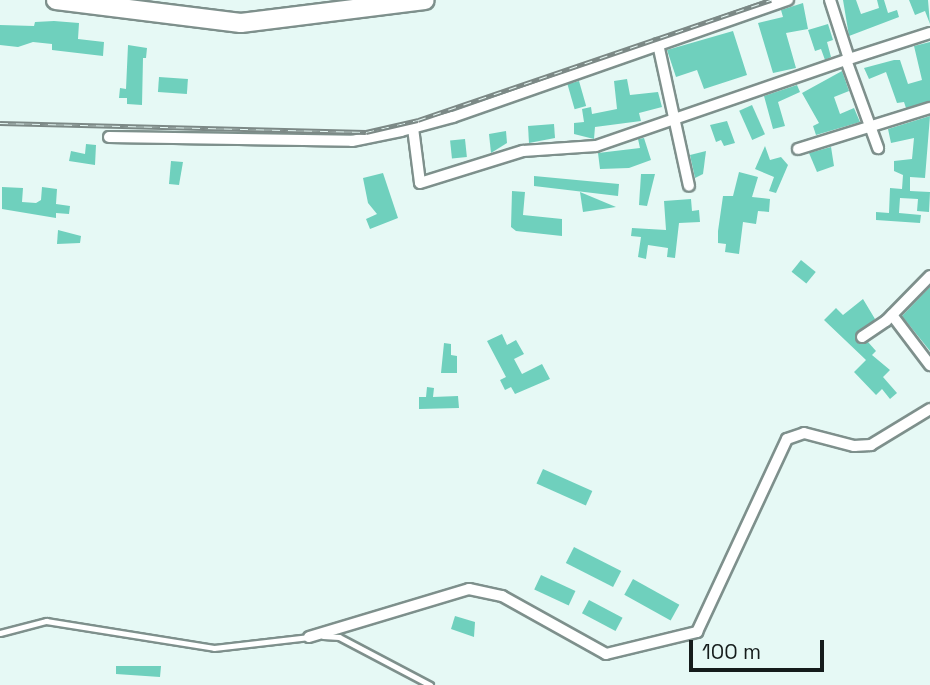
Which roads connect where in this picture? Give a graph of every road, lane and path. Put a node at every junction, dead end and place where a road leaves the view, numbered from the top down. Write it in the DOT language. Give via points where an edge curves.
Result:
graph roads {
  1 [pos="56,0"];
  2 [pos="425,0"];
  3 [pos="788,0"];
  4 [pos="830,0"];
  5 [pos="930,33"];
  6 [pos="658,44"];
  7 [pos="848,60"];
  8 [pos="930,108"];
  9 [pos="677,121"];
  10 [pos="871,126"];
  11 [pos="413,128"];
  12 [pos="109,137"];
  13 [pos="878,148"];
  14 [pos="797,149"];
  15 [pos="689,186"];
  16 [pos="930,276"];
  17 [pos="891,315"];
  18 [pos="862,337"];
  19 [pos="930,365"];
  20 [pos="930,409"];
  21 [pos="0,633"];
  22 [pos="309,637"];
  23 [pos="430,685"];
  1 -- 2 [label="highway" via="241,23"];
  3 -- 6 [label="street"];
  4 -- 7 [label="street"];
  5 -- 7 [label="street"];
  6 -- 9 [label="street"];
  6 -- 11 [label="street"];
  7 -- 9 [label="street"];
  7 -- 10 [label="street"];
  8 -- 10 [label="street"];
  9 -- 11 [label="street" via="596,146 523,151 420,183"];
  9 -- 15 [label="street"];
  10 -- 13 [label="street"];
  10 -- 14 [label="street"];
  11 -- 12 [label="street" via="352,141"];
  16 -- 17 [label="street"];
  17 -- 18 [label="street"];
  17 -- 19 [label="street"];
  20 -- 22 [label="street" via="872,445 853,446 804,433 787,439 697,632 606,654 502,596 469,589"];
  21 -- 22 [label="lane" via="46,621 214,648"];
  22 -- 23 [label="lane" via="339,637"];
}
